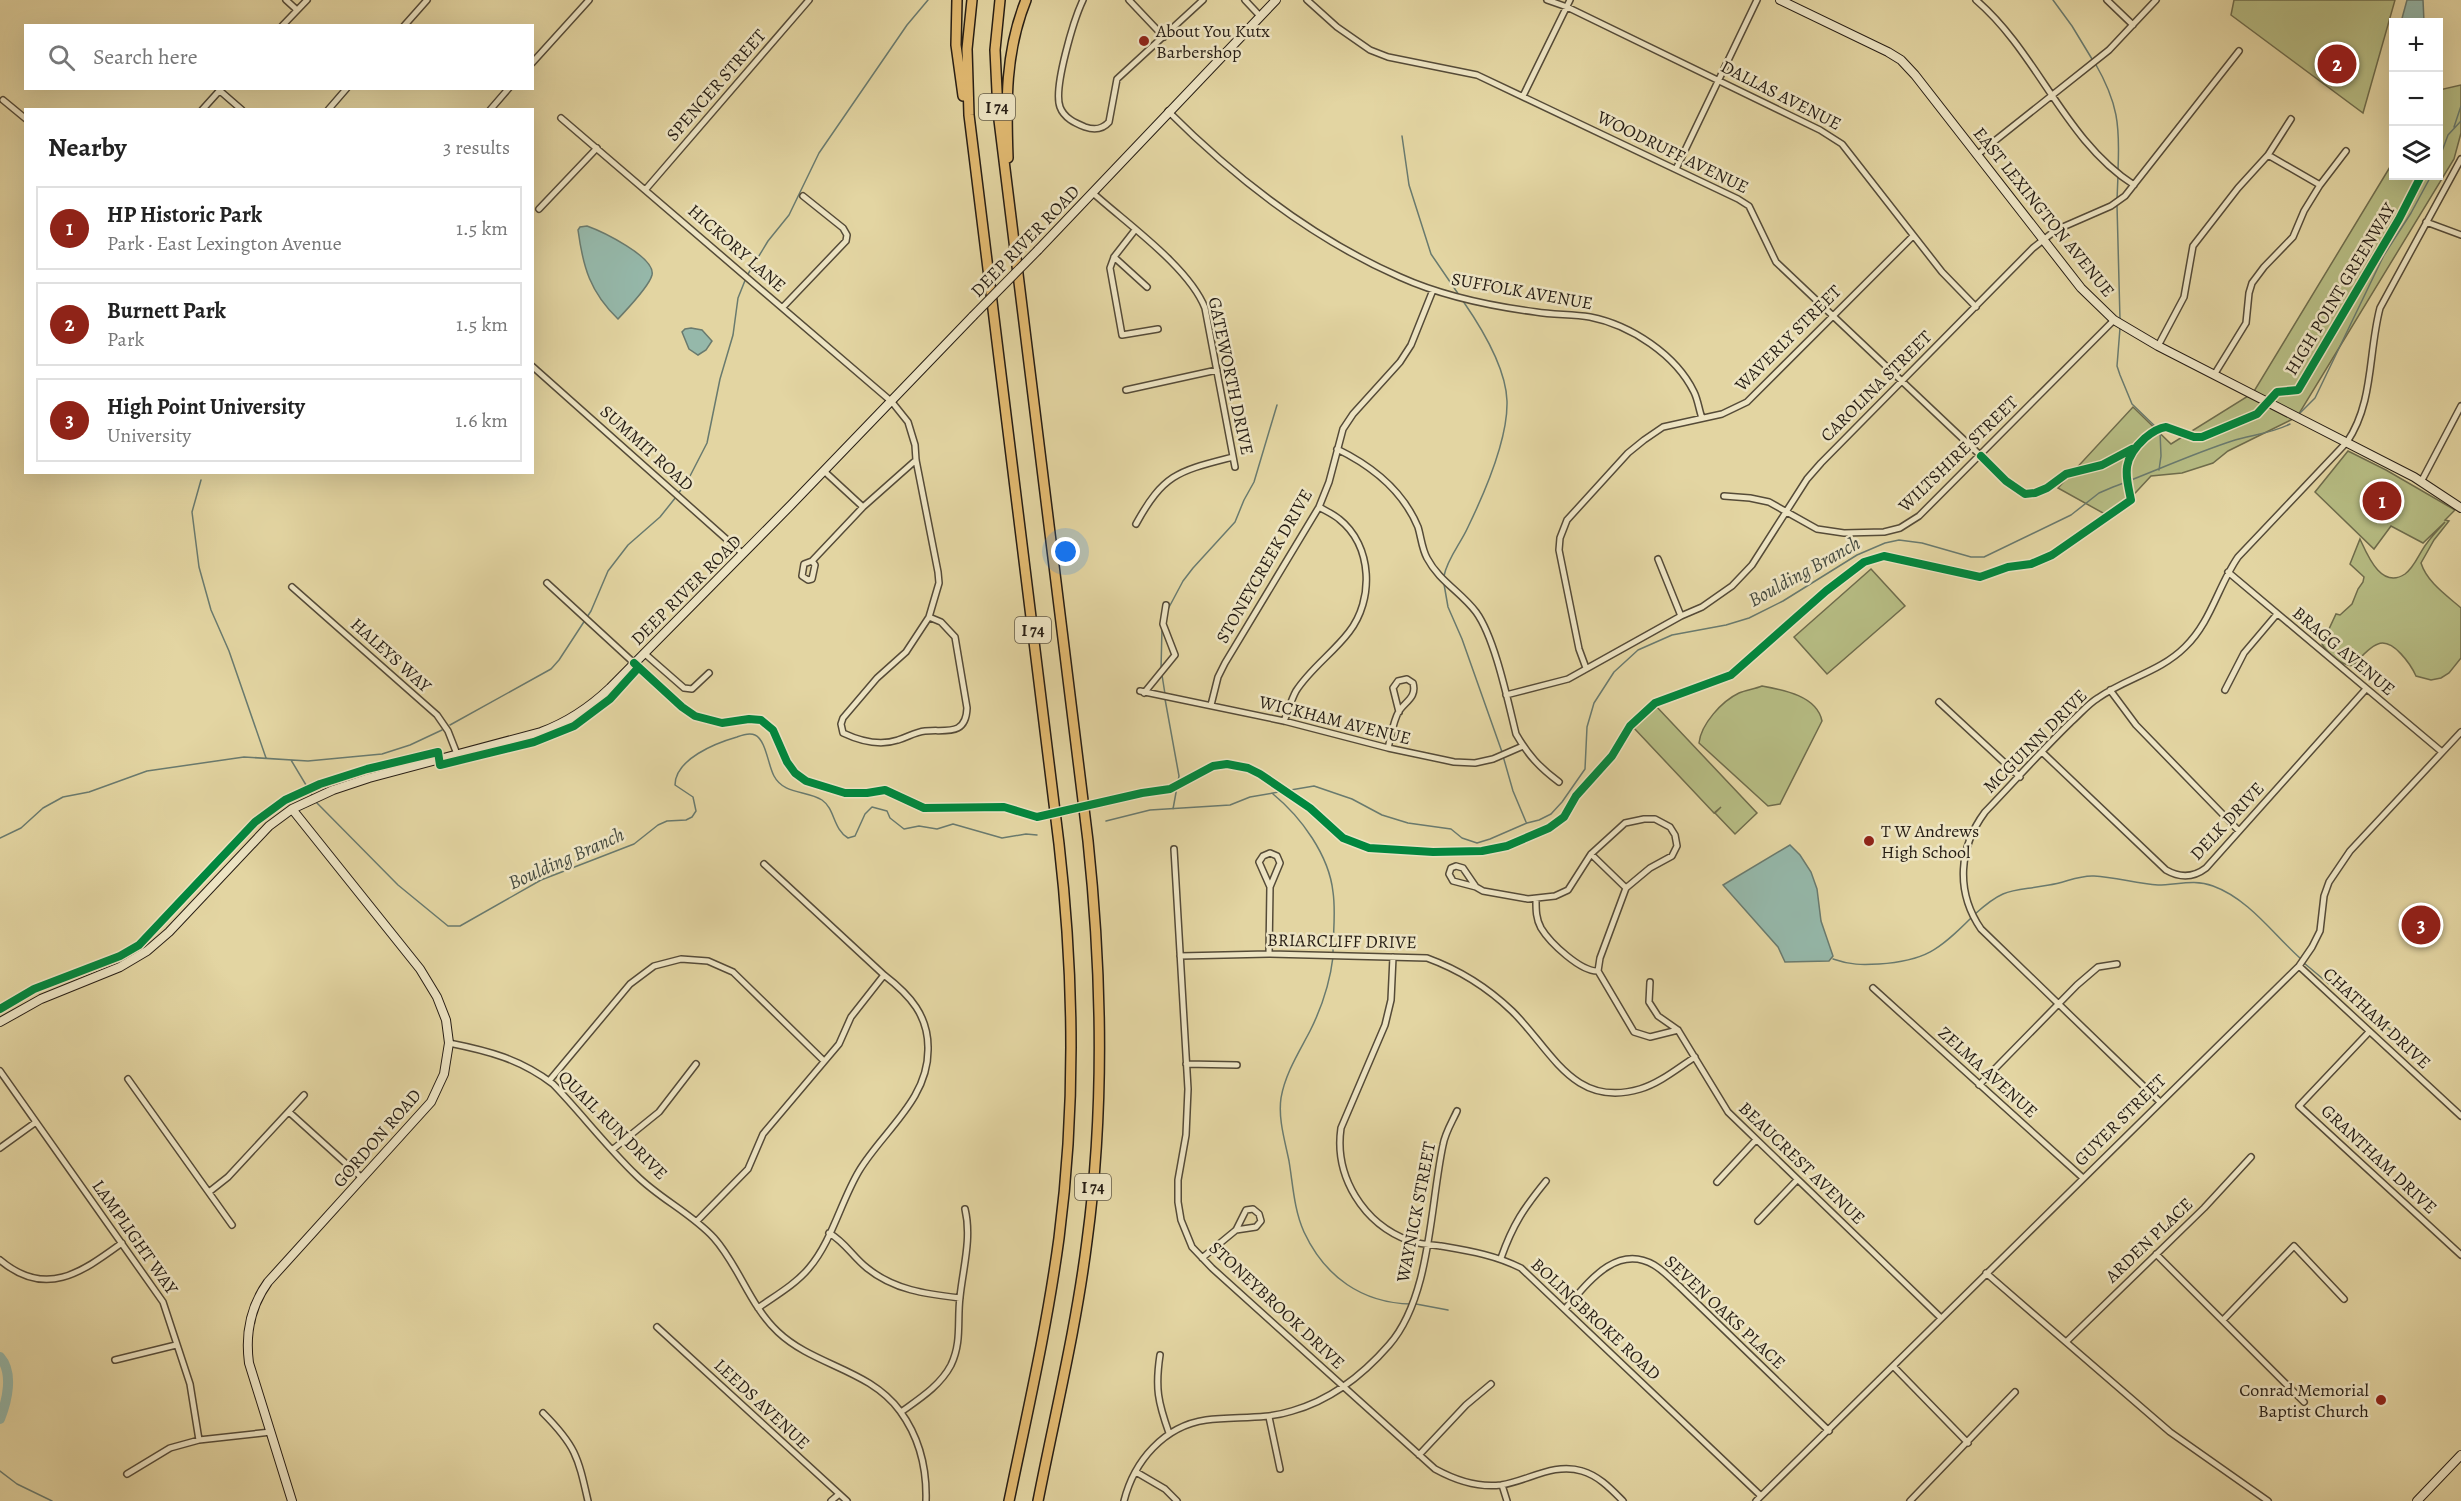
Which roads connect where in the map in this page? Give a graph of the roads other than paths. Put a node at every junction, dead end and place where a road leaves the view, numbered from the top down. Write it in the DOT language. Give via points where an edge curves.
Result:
graph roads {
  1 [pos="286,0"];
  2 [pos="307,0"];
  3 [pos="427,0"];
  4 [pos="589,0"];
  5 [pos="809,0"];
  6 [pos="957,0"];
  7 [pos="972,0"];
  8 [pos="1000,0"];
  9 [pos="1026,0"];
  10 [pos="1083,0"];
  11 [pos="1129,0"];
  12 [pos="1203,0"];
  13 [pos="1245,0"];
  14 [pos="1276,0"];
  15 [pos="1307,0"];
  16 [pos="1547,0"];
  17 [pos="1570,0"];
  18 [pos="1757,0"];
  19 [pos="1780,0"];
  20 [pos="1976,0"];
  21 [pos="2107,0"];
  22 [pos="2156,0"];
  23 [pos="1567,7"];
  24 [pos="297,10"];
  25 [pos="1260,16"];
  26 [pos="284,24"];
  27 [pos="406,24"];
  28 [pos="2133,25"];
  29 [pos="1164,37"];
  30 [pos="2240,51"];
  31 [pos="534,61"];
  32 [pos="1719,80"];
  33 [pos="219,90"];
  34 [pos="221,90"];
  35 [pos="345,90"];
  36 [pos="507,90"];
  37 [pos="1523,96"];
  38 [pos="2053,96"];
  39 [pos="3,100"];
  40 [pos="204,108"];
  41 [pos="240,108"];
  42 [pos="330,108"];
  43 [pos="492,108"];
  44 [pos="1168,111"];
  45 [pos="24,117"];
  46 [pos="561,118"];
  47 [pos="2291,119"];
  48 [pos="972,137"];
  49 [pos="597,148"];
  50 [pos="2346,152"];
  51 [pos="1977,155"];
  52 [pos="2268,155"];
  53 [pos="2461,159"];
  54 [pos="1676,169"];
  55 [pos="2134,185"];
  56 [pos="2320,185"];
  57 [pos="646,189"];
  58 [pos="1093,193"];
  59 [pos="803,196"];
  60 [pos="539,209"];
  61 [pos="1010,214"];
  62 [pos="2426,222"];
  63 [pos="1135,230"];
  64 [pos="2461,235"];
  65 [pos="1913,236"];
  66 [pos="2042,240"];
  67 [pos="1113,257"];
  68 [pos="1147,287"];
  69 [pos="1433,290"];
  70 [pos="783,307"];
  71 [pos="1976,307"];
  72 [pos="1833,315"];
  73 [pos="2114,320"];
  74 [pos="1158,329"];
  75 [pos="2158,346"];
  76 [pos="534,368"];
  77 [pos="1217,370"];
  78 [pos="2214,375"];
  79 [pos="1902,382"];
  80 [pos="1126,390"];
  81 [pos="892,402"];
  82 [pos="2461,406"];
  83 [pos="1702,418"];
  84 [pos="2347,442"];
  85 [pos="1337,449"];
  86 [pos="1981,456"];
  87 [pos="1233,457"];
  88 [pos="916,460"];
  89 [pos="1235,467"];
  90 [pos="824,471"];
  91 [pos="2421,482"];
  92 [pos="1724,496"];
  93 [pos="863,507"];
  94 [pos="1319,507"];
  95 [pos="2461,508"];
  96 [pos="1787,511"];
  97 [pos="1136,524"];
  98 [pos="742,553"];
  99 [pos="1658,559"];
  100 [pos="812,561"];
  101 [pos="2228,572"];
  102 [pos="547,583"];
  103 [pos="292,587"];
  104 [pos="1166,605"];
  105 [pos="2277,614"];
  106 [pos="928,616"];
  107 [pos="1681,616"];
  108 [pos="644,653"];
  109 [pos="634,663"];
  110 [pos="1586,668"];
  111 [pos="709,673"];
  112 [pos="2366,689"];
  113 [pos="2110,690"];
  114 [pos="2225,690"];
  115 [pos="1506,695"];
  116 [pos="1938,702"];
  117 [pos="1211,705"];
  118 [pos="1399,712"];
  119 [pos="1284,722"];
  120 [pos="2461,732"];
  121 [pos="1522,746"];
  122 [pos="1388,748"];
  123 [pos="2042,752"];
  124 [pos="2442,752"];
  125 [pos="457,754"];
  126 [pos="2020,777"];
  127 [pos="1559,782"];
  128 [pos="292,809"];
  129 [pos="2239,831"];
  130 [pos="1174,849"];
  131 [pos="1591,854"];
  132 [pos="764,864"];
  133 [pos="1270,887"];
  134 [pos="1476,887"];
  135 [pos="1626,888"];
  136 [pos="1536,900"];
  137 [pos="1269,954"];
  138 [pos="1180,956"];
  139 [pos="1393,957"];
  140 [pos="2116,964"];
  141 [pos="2299,966"];
  142 [pos="1598,971"];
  143 [pos="884,975"];
  144 [pos="1650,982"];
  145 [pos="1873,988"];
  146 [pos="2058,1005"];
  147 [pos="0,1022"];
  148 [pos="1678,1030"];
  149 [pos="2369,1032"];
  150 [pos="449,1043"];
  151 [pos="1695,1057"];
  152 [pos="824,1061"];
  153 [pos="696,1064"];
  154 [pos="1186,1064"];
  155 [pos="1238,1065"];
  156 [pos="0,1071"];
  157 [pos="128,1079"];
  158 [pos="549,1081"];
  159 [pos="1979,1085"];
  160 [pos="304,1095"];
  161 [pos="2160,1102"];
  162 [pos="1457,1111"];
  163 [pos="289,1112"];
  164 [pos="2461,1116"];
  165 [pos="36,1122"];
  166 [pos="1755,1141"];
  167 [pos="0,1148"];
  168 [pos="612,1149"];
  169 [pos="2251,1157"];
  170 [pos="362,1178"];
  171 [pos="2083,1178"];
  172 [pos="1546,1180"];
  173 [pos="1797,1180"];
  174 [pos="1717,1182"];
  175 [pos="209,1192"];
  176 [pos="965,1209"];
  177 [pos="697,1221"];
  178 [pos="1758,1221"];
  179 [pos="232,1225"];
  180 [pos="1236,1230"];
  181 [pos="829,1233"];
  182 [pos="122,1243"];
  183 [pos="1428,1244"];
  184 [pos="2156,1254"];
  185 [pos="2461,1255"];
  186 [pos="1202,1258"];
  187 [pos="1501,1258"];
  188 [pos="0,1260"];
  189 [pos="1986,1273"];
  190 [pos="960,1298"];
  191 [pos="2344,1299"];
  192 [pos="758,1308"];
  193 [pos="1565,1309"];
  194 [pos="1941,1318"];
  195 [pos="2223,1320"];
  196 [pos="657,1327"];
  197 [pos="2066,1342"];
  198 [pos="176,1345"];
  199 [pos="1160,1355"];
  200 [pos="116,1360"];
  201 [pos="1893,1366"];
  202 [pos="1491,1384"];
  203 [pos="1344,1387"];
  204 [pos="2015,1392"];
  205 [pos="2304,1402"];
  206 [pos="900,1412"];
  207 [pos="543,1413"];
  208 [pos="1269,1417"];
  209 [pos="1829,1431"];
  210 [pos="271,1432"];
  211 [pos="1169,1433"];
  212 [pos="199,1440"];
  213 [pos="1968,1443"];
  214 [pos="1419,1455"];
  215 [pos="2461,1455"];
  216 [pos="1280,1469"];
  217 [pos="1136,1472"];
  218 [pos="127,1474"];
  219 [pos="1503,1485"];
  220 [pos="838,1495"];
  221 [pos="1761,1496"];
  222 [pos="292,1501"];
  223 [pos="588,1501"];
  224 [pos="831,1501"];
  225 [pos="847,1501"];
  226 [pos="926,1501"];
  227 [pos="1009,1501"];
  228 [pos="1038,1501"];
  229 [pos="1124,1501"];
  230 [pos="1177,1501"];
  231 [pos="1507,1501"];
  232 [pos="1623,1501"];
  233 [pos="1756,1501"];
  234 [pos="1910,1501"];
  235 [pos="2268,1501"];
  236 [pos="2417,1501"];
  1 -- 24 [label="street"];
  2 -- 24 [label="street"];
  3 -- 27 [label="street"];
  4 -- 31 [label="street"];
  5 -- 57 [label="street, SPENCER STREET"];
  6 -- 48 [label="highway" via="957,63"];
  7 -- 48 [label="highway, I 74" via="967,49"];
  8 -- 61 [label="highway, I 74" via="996,91"];
  9 -- 61 [label="highway" via="1015,30 1007,80"];
  10 -- 29 [label="street" via="1070,37 1058,98 1061,110 1074,123 1105,128 1112,115 1117,79"];
  11 -- 29 [label="street"];
  12 -- 29 [label="street"];
  13 -- 25 [label="street"];
  14 -- 25 [label="street, DEEP RIVER ROAD"];
  15 -- 37 [label="street, WOODRUFF AVENUE" via="1351,39 1370,50 1477,75"];
  16 -- 23 [label="street, DALLAS AVENUE"];
  17 -- 23 [label="street"];
  18 -- 32 [label="street"];
  19 -- 51 [label="street, EAST LEXINGTON AVENUE" via="1901,60"];
  20 -- 38 [label="street"];
  21 -- 28 [label="street"];
  22 -- 28 [label="street"];
  23 -- 32 [label="street, DALLAS AVENUE"];
  23 -- 37 [label="street"];
  24 -- 26 [label="street"];
  25 -- 44 [label="street, DEEP RIVER ROAD"];
  28 -- 38 [label="street"];
  30 -- 55 [label="street, CAROLINA STREET"];
  32 -- 54 [label="street"];
  32 -- 65 [label="street, DALLAS AVENUE" via="1842,144"];
  33 -- 40 [label="street"];
  34 -- 41 [label="street"];
  35 -- 42 [label="street"];
  36 -- 43 [label="street"];
  37 -- 54 [label="street, WOODRUFF AVENUE"];
  38 -- 51 [label="street"];
  38 -- 55 [label="street" via="2096,156"];
  39 -- 45 [label="street"];
  44 -- 58 [label="street, DEEP RIVER ROAD"];
  44 -- 69 [label="street, SUFFOLK AVENUE" via="1284,212 1359,257"];
  46 -- 49 [label="street, HICKORY LANE"];
  47 -- 52 [label="street"];
  48 -- 227 [label="highway, I 74" via="1059,844 1071,1008 1070,1106 1059,1237 1046,1323"];
  49 -- 57 [label="street, HICKORY LANE"];
  49 -- 60 [label="street"];
  50 -- 56 [label="street"];
  51 -- 66 [label="street, EAST LEXINGTON AVENUE"];
  52 -- 56 [label="street"];
  52 -- 75 [label="street" via="2193,246 2184,297"];
  53 -- 62 [label="street, MCGUINN DRIVE"];
  54 -- 72 [label="street, WOODRUFF AVENUE" via="1749,206 1776,261"];
  55 -- 66 [label="street, CAROLINA STREET" via="2111,206 2071,222"];
  56 -- 78 [label="street" via="2293,237 2252,283 2246,323"];
  57 -- 70 [label="street, HICKORY LANE"];
  58 -- 63 [label="street, GATEWORTH DRIVE"];
  58 -- 81 [label="street, DEEP RIVER ROAD, bridge"];
  59 -- 70 [label="street" via="843,228 846,241"];
  61 -- 228 [label="highway, I 74" via="1088,841 1099,996 1099,1107 1087,1241 1074,1329"];
  62 -- 64 [label="street"];
  62 -- 84 [label="street, MCGUINN DRIVE" via="2380,308 2364,409"];
  63 -- 67 [label="street"];
  63 -- 77 [label="street, GATEWORTH DRIVE" via="1197,290 1205,308"];
  65 -- 71 [label="street, DALLAS AVENUE"];
  65 -- 72 [label="street, WAVERLY STREET"];
  66 -- 71 [label="street, CAROLINA STREET"];
  66 -- 73 [label="street, EAST LEXINGTON AVENUE"];
  67 -- 68 [label="street"];
  67 -- 74 [label="street" via="1110,268 1122,335"];
  69 -- 83 [label="street, SUFFOLK AVENUE" via="1536,312 1589,317 1625,328 1653,346 1686,377"];
  69 -- 85 [label="street, STONEYCREEK DRIVE" via="1411,345 1353,414"];
  70 -- 81 [label="street, HICKORY LANE"];
  71 -- 79 [label="street, CAROLINA STREET"];
  72 -- 79 [label="street, WOODRUFF AVENUE"];
  72 -- 83 [label="street, WAVERLY STREET" via="1747,402"];
  73 -- 75 [label="street, EAST LEXINGTON AVENUE"];
  73 -- 86 [label="street, WILTSHIRE STREET"];
  75 -- 78 [label="street, EAST LEXINGTON AVENUE"];
  76 -- 98 [label="street, SUMMIT ROAD"];
  77 -- 80 [label="street"];
  77 -- 87 [label="street, GATEWORTH DRIVE"];
  78 -- 84 [label="street, EAST LEXINGTON AVENUE"];
  79 -- 86 [label="street, WOODRUFF AVENUE"];
  79 -- 96 [label="street, CAROLINA STREET" via="1821,463"];
  81 -- 88 [label="street, HICKORY LANE" via="908,422"];
  81 -- 90 [label="street, DEEP RIVER ROAD"];
  82 -- 91 [label="street"];
  83 -- 110 [label="street, WAVERLY STREET" via="1664,427 1644,440 1571,514 1564,526 1559,550 1578,649"];
  84 -- 91 [label="street, EAST LEXINGTON AVENUE"];
  84 -- 101 [label="street, MCGUINN DRIVE"];
  85 -- 94 [label="street, STONEYCREEK DRIVE"];
  85 -- 115 [label="street" via="1359,460 1398,493 1418,529 1431,566 1475,611 1486,630"];
  86 -- 96 [label="street, WILTSHIRE STREET" via="1919,516 1900,528 1865,533 1817,529"];
  87 -- 89 [label="street, GATEWORTH DRIVE"];
  87 -- 97 [label="street" via="1169,479"];
  88 -- 93 [label="street"];
  88 -- 106 [label="street, HICKORY LANE" via="939,583"];
  90 -- 93 [label="street"];
  90 -- 98 [label="street, DEEP RIVER ROAD"];
  91 -- 95 [label="street, EAST LEXINGTON AVENUE"];
  92 -- 96 [label="street, WILTSHIRE STREET" via="1760,500"];
  93 -- 100 [label="street"];
  94 -- 117 [label="street, STONEYCREEK DRIVE" via="1225,663"];
  94 -- 119 [label="street" via="1339,519 1356,540 1365,566 1366,593 1354,626 1296,692"];
  96 -- 107 [label="street, CAROLINA STREET" via="1752,565 1732,586"];
  98 -- 108 [label="street, DEEP RIVER ROAD"];
  99 -- 107 [label="street"];
  101 -- 105 [label="street, BRAGG AVENUE"];
  101 -- 113 [label="street, MCGUINN DRIVE" via="2209,616 2185,647 2156,669"];
  102 -- 109 [label="street"];
  103 -- 125 [label="street, HALEYS WAY" via="437,716"];
  104 -- 117 [label="street, WICKHAM AVENUE" via="1163,624 1175,655 1142,692"];
  105 -- 112 [label="street, BRAGG AVENUE"];
  105 -- 114 [label="street" via="2244,653"];
  106 -- 106 [label="street, HICKORY LANE" via="906,652 877,678 843,718 843,733 860,740 897,741 926,731 949,732 962,724 967,708 955,637 941,622"];
  107 -- 110 [label="street, CAROLINA STREET"];
  108 -- 109 [label="street, DEEP RIVER ROAD"];
  108 -- 111 [label="street" via="684,688 692,689"];
  109 -- 125 [label="street, DEEP RIVER ROAD" via="601,697 564,723"];
  110 -- 115 [label="street, CAROLINA STREET" via="1568,679"];
  112 -- 124 [label="street, BRAGG AVENUE"];
  112 -- 129 [label="street, DELK DRIVE"];
  113 -- 123 [label="street, MCGUINN DRIVE"];
  113 -- 129 [label="street" via="2136,725"];
  115 -- 121 [label="street"];
  116 -- 126 [label="street"];
  117 -- 119 [label="street, WICKHAM AVENUE"];
  118 -- 118 [label="street" via="1415,690 1407,679 1398,681 1393,688"];
  118 -- 122 [label="street"];
  119 -- 122 [label="street, WICKHAM AVENUE"];
  120 -- 124 [label="street, GUYER STREET"];
  121 -- 122 [label="street, WICKHAM AVENUE" via="1475,763"];
  121 -- 127 [label="street" via="1538,767"];
  123 -- 126 [label="street, MCGUINN DRIVE"];
  123 -- 129 [label="street, DELK DRIVE" via="2173,874 2187,877 2201,872"];
  124 -- 141 [label="street, GUYER STREET" via="2339,865 2324,896 2320,930"];
  125 -- 128 [label="street, DEEP RIVER ROAD" via="369,778"];
  126 -- 146 [label="street, MCGUINN DRIVE" via="1985,812 1970,837 1963,863 1965,891 1981,929"];
  128 -- 147 [label="street, DEEP RIVER ROAD" via="269,826 147,951"];
  128 -- 150 [label="street, GORDON ROAD" via="426,978 442,1007"];
  130 -- 138 [label="street, STONEYBROOK DRIVE"];
  131 -- 135 [label="street"];
  131 -- 135 [label="street" via="1625,823 1655,819 1670,827 1677,846 1672,856"];
  131 -- 136 [label="street" via="1568,890"];
  132 -- 143 [label="street"];
  133 -- 133 [label="street" via="1280,863 1270,853 1259,862"];
  133 -- 137 [label="street"];
  134 -- 134 [label="street" via="1463,868 1451,868 1453,880"];
  134 -- 136 [label="street"];
  135 -- 142 [label="street"];
  136 -- 142 [label="street" via="1537,919 1549,938 1581,966"];
  137 -- 138 [label="street, BRIARCLIFF DRIVE"];
  137 -- 139 [label="street, BRIARCLIFF DRIVE"];
  138 -- 154 [label="street, STONEYBROOK DRIVE"];
  139 -- 151 [label="street, BRIARCLIFF DRIVE" via="1428,958 1473,978 1514,1012 1564,1072 1592,1089 1616,1093 1640,1089"];
  139 -- 183 [label="street, BOLINGBROKE ROAD" via="1387,1016 1344,1118 1340,1156 1346,1179 1368,1214 1393,1233"];
  140 -- 146 [label="street" via="2098,967"];
  141 -- 149 [label="street, CHATHAM DRIVE"];
  141 -- 161 [label="street, GUYER STREET"];
  142 -- 148 [label="street" via="1634,1032 1650,1037"];
  143 -- 152 [label="street" via="851,1017 844,1035"];
  143 -- 181 [label="street" via="912,999 921,1014 929,1036 928,1063 914,1099 860,1170"];
  144 -- 148 [label="street, BEAUCREST AVENUE" via="1649,1002 1658,1016"];
  145 -- 159 [label="street, ZELMA AVENUE"];
  146 -- 159 [label="street"];
  146 -- 161 [label="street, MCGUINN DRIVE"];
  148 -- 151 [label="street, BEAUCREST AVENUE"];
  149 -- 164 [label="street, CHATHAM DRIVE"];
  149 -- 185 [label="street, GRANTHAM DRIVE" via="2299,1106"];
  150 -- 158 [label="street, QUAIL RUN DRIVE" via="509,1058"];
  150 -- 170 [label="street, GORDON ROAD" via="444,1074 431,1101"];
  151 -- 166 [label="street, BEAUCREST AVENUE" via="1719,1100"];
  152 -- 158 [label="street" via="733,972 708,961 681,959 654,966 630,984"];
  152 -- 177 [label="street" via="763,1134 748,1169"];
  153 -- 168 [label="street" via="659,1112"];
  154 -- 155 [label="street"];
  154 -- 186 [label="street, STONEYBROOK DRIVE" via="1186,1135 1178,1202 1186,1235"];
  156 -- 165 [label="street, LAMPLIGHT WAY"];
  157 -- 175 [label="street"];
  158 -- 168 [label="street, QUAIL RUN DRIVE"];
  159 -- 171 [label="street, ZELMA AVENUE"];
  160 -- 163 [label="street"];
  161 -- 171 [label="street, GUYER STREET"];
  162 -- 183 [label="street, WAYNICK STREET" via="1443,1142"];
  163 -- 170 [label="street"];
  163 -- 175 [label="street" via="228,1178"];
  165 -- 167 [label="street"];
  165 -- 182 [label="street, LAMPLIGHT WAY"];
  166 -- 173 [label="street, BEAUCREST AVENUE"];
  166 -- 174 [label="street"];
  168 -- 177 [label="street, QUAIL RUN DRIVE" via="637,1176"];
  169 -- 184 [label="street, ARDEN PLACE"];
  170 -- 210 [label="street, GORDON ROAD" via="268,1282 251,1315 249,1363"];
  171 -- 189 [label="street, GUYER STREET"];
  172 -- 187 [label="street" via="1522,1210"];
  173 -- 178 [label="street"];
  173 -- 194 [label="street, BEAUCREST AVENUE"];
  175 -- 179 [label="street"];
  176 -- 190 [label="street" via="968,1222"];
  177 -- 192 [label="street, QUAIL RUN DRIVE" via="715,1240"];
  180 -- 180 [label="street" via="1248,1209 1255,1209 1261,1221 1258,1226"];
  180 -- 186 [label="street"];
  181 -- 190 [label="street" via="866,1268 889,1282 914,1292"];
  181 -- 192 [label="street" via="807,1271"];
  182 -- 188 [label="street" via="83,1271 60,1279 24,1275"];
  182 -- 198 [label="street, LAMPLIGHT WAY" via="163,1302"];
  183 -- 187 [label="street, BOLINGBROKE ROAD"];
  183 -- 203 [label="street, WAYNICK STREET" via="1417,1290 1401,1326 1391,1343"];
  184 -- 195 [label="street"];
  184 -- 197 [label="street, ARDEN PLACE"];
  186 -- 203 [label="street, STONEYBROOK DRIVE"];
  187 -- 193 [label="street, BOLINGBROKE ROAD" via="1521,1268"];
  189 -- 194 [label="street, GUYER STREET"];
  189 -- 197 [label="street"];
  190 -- 206 [label="street" via="959,1337 950,1366 933,1387"];
  191 -- 195 [label="street" via="2294,1246"];
  192 -- 206 [label="street, QUAIL RUN DRIVE" via="784,1338 863,1378"];
  193 -- 209 [label="street, SEVEN OAKS PLACE" via="1599,1270 1609,1265 1630,1259 1655,1266"];
  193 -- 221 [label="street, BOLINGBROKE ROAD"];
  194 -- 201 [label="street, GUYER STREET"];
  195 -- 205 [label="street"];
  196 -- 220 [label="street, LEEDS AVENUE"];
  197 -- 235 [label="street" via="2170,1432"];
  198 -- 200 [label="street"];
  198 -- 212 [label="street, LAMPLIGHT WAY" via="190,1384"];
  199 -- 211 [label="street" via="1156,1377 1158,1400"];
  201 -- 209 [label="street, GUYER STREET"];
  201 -- 213 [label="street"];
  202 -- 214 [label="street"];
  203 -- 208 [label="street, WAYNICK STREET" via="1315,1403"];
  203 -- 214 [label="street, STONEYBROOK DRIVE"];
  204 -- 213 [label="street"];
  206 -- 226 [label="street, QUAIL RUN DRIVE" via="921,1453"];
  207 -- 223 [label="street" via="572,1444"];
  208 -- 211 [label="street, WAYNICK STREET" via="1206,1420"];
  208 -- 216 [label="street"];
  209 -- 221 [label="street, GUYER STREET"];
  210 -- 212 [label="street"];
  210 -- 222 [label="street, GORDON ROAD"];
  211 -- 217 [label="street, WAYNICK STREET" via="1151,1449"];
  212 -- 218 [label="street" via="170,1448"];
  213 -- 234 [label="street"];
  214 -- 219 [label="street, STONEYBROOK DRIVE" via="1451,1478 1470,1484"];
  215 -- 236 [label="street"];
  217 -- 229 [label="street, WAYNICK STREET"];
  217 -- 230 [label="street"];
  219 -- 231 [label="street"];
  219 -- 232 [label="street, STONEYBROOK DRIVE" via="1564,1468 1580,1470 1606,1485"];
  220 -- 224 [label="street"];
  220 -- 225 [label="street, LEEDS AVENUE"];
  221 -- 233 [label="street, GUYER STREET"];
}
